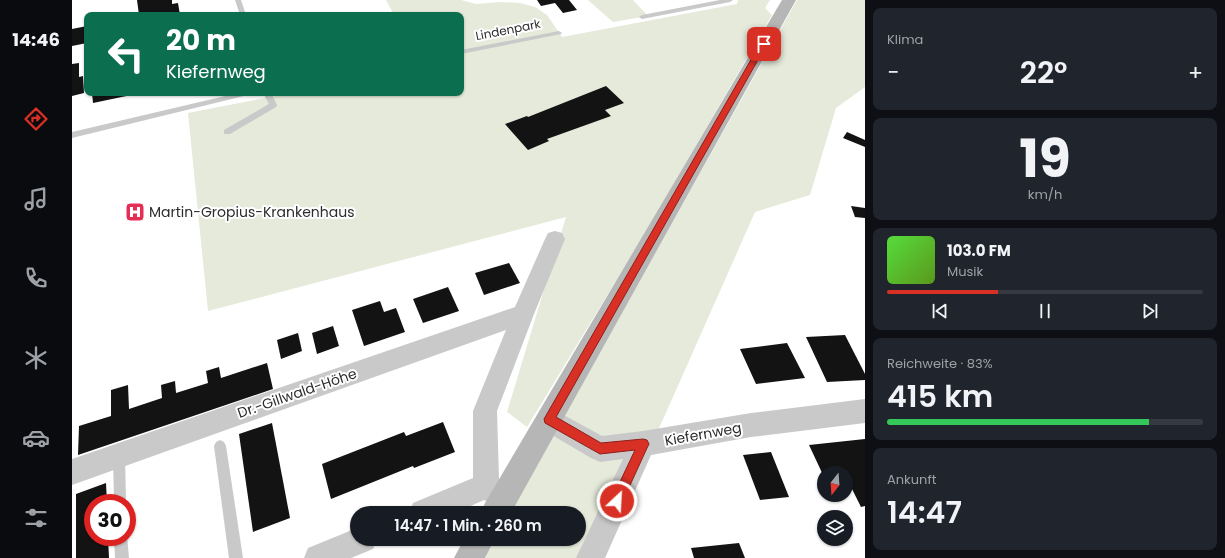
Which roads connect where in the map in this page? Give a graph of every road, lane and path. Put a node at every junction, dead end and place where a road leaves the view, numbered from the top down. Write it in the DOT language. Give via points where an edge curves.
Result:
graph roads {
  1 [pos="238,0"];
  2 [pos="730,0"];
  3 [pos="789,0"];
  4 [pos="242,12"];
  5 [pos="642,17"];
  6 [pos="559,33"];
  7 [pos="464,51"];
  8 [pos="235,96"];
  9 [pos="268,96"];
  10 [pos="227,132"];
  11 [pos="72,135"];
  12 [pos="555,239"];
  13 [pos="523,314"];
  14 [pos="865,411"];
  15 [pos="549,419"];
  16 [pos="643,444"];
  17 [pos="220,446"];
  18 [pos="119,456"];
  19 [pos="72,472"];
  20 [pos="120,494"];
  21 [pos="495,499"];
  22 [pos="459,506"];
  23 [pos="350,544"];
  24 [pos="121,546"];
  25 [pos="476,546"];
  26 [pos="122,558"];
  27 [pos="236,558"];
  28 [pos="318,558"];
  29 [pos="469,558"];
  30 [pos="590,558"];
  1 -- 4 [label="lane"];
  2 -- 5 [label="lane"];
  3 -- 15 [label="main road"];
  6 -- 7 [label="lane, Lindenpark"];
  8 -- 11 [label="lane"];
  9 -- 10 [label="lane" via="273,105"];
  12 -- 13 [label="street"];
  13 -- 18 [label="street, Dr.-Gillwald-Höhe"];
  13 -- 21 [label="street" via="485,411"];
  14 -- 16 [label="street, Kiefernweg" via="751,425"];
  15 -- 16 [label="street, Kiefernweg" via="600,449"];
  15 -- 21 [label="main road"];
  16 -- 30 [label="street"];
  17 -- 27 [label="lane"];
  18 -- 19 [label="street, Dr.-Gillwald-Höhe"];
  18 -- 20 [label="lane"];
  21 -- 22 [label="street"];
  23 -- 28 [label="street"];
  24 -- 26 [label="lane"];
  25 -- 29 [label="main road"];
}
